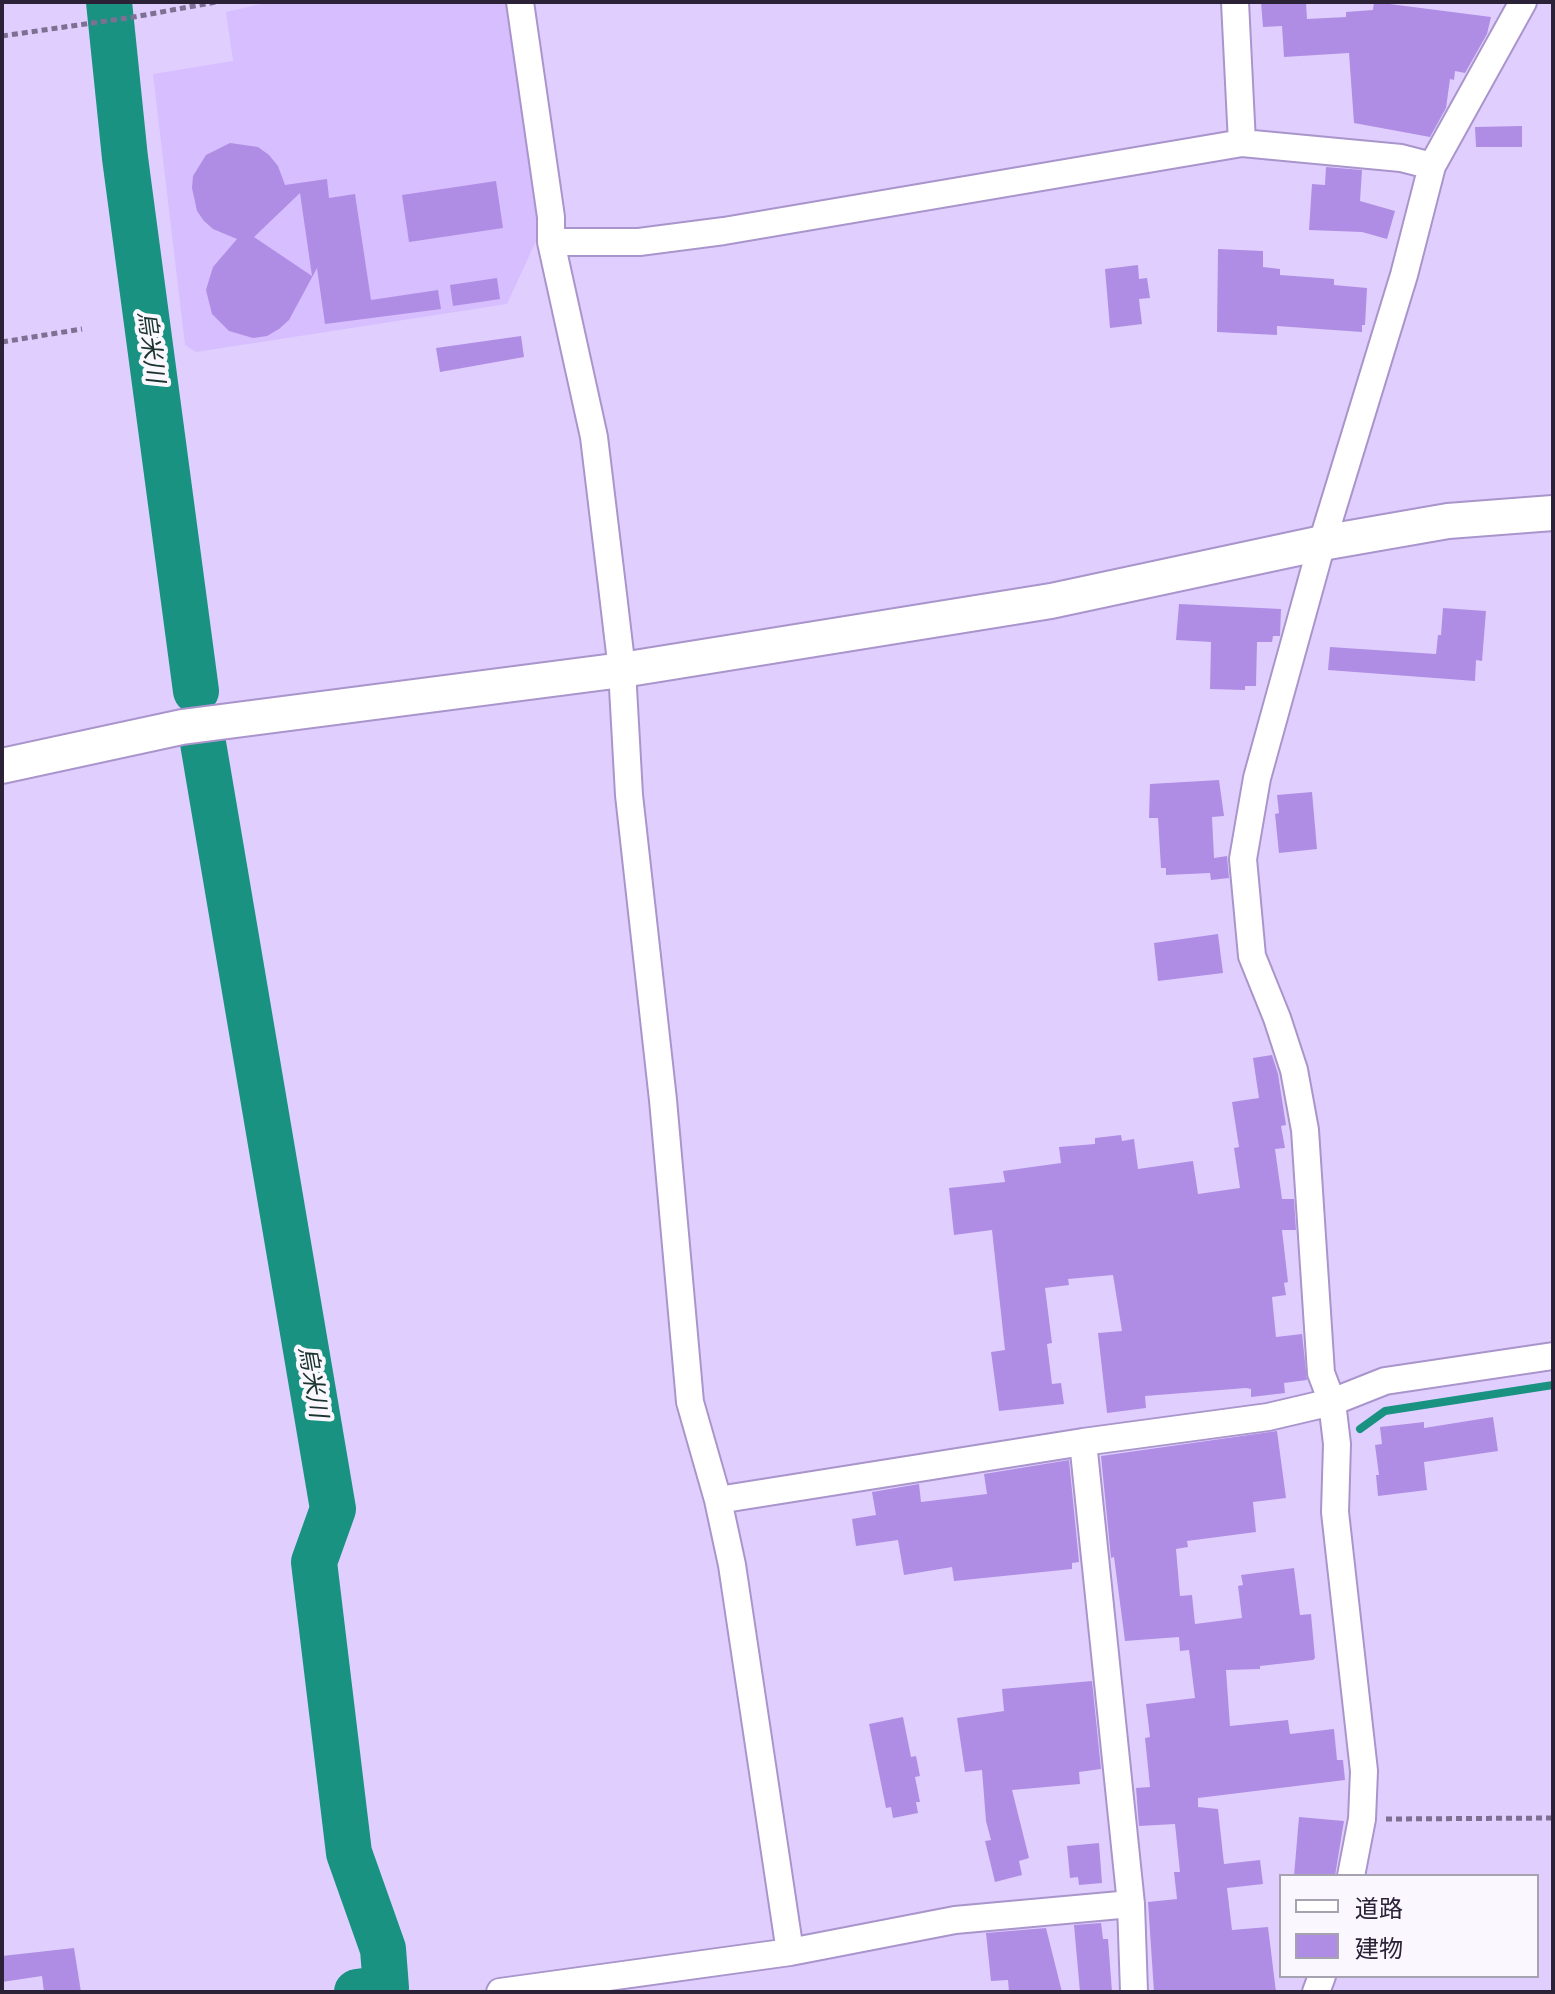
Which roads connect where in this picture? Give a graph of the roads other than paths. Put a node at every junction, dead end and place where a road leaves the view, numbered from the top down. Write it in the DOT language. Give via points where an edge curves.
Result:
graph roads {
  1 [pos="520,2"];
  2 [pos="1235,2"];
  3 [pos="1523,2"];
  4 [pos="1242,143"];
  5 [pos="1432,166"];
  6 [pos="551,242"];
  7 [pos="1553,513"];
  8 [pos="1322,543"];
  9 [pos="622,670"];
  10 [pos="2,766"];
  11 [pos="1553,1356"];
  12 [pos="1332,1402"];
  13 [pos="1083,1442"];
  14 [pos="718,1500"];
  15 [pos="1351,1874"];
  16 [pos="1131,1904"];
  17 [pos="790,1952"];
  18 [pos="500,1992"];
  19 [pos="1134,1992"];
  1 -- 6 [label="street"];
  2 -- 4 [label="street"];
  3 -- 5 [label="street"];
  4 -- 5 [label="street" via="1401,158"];
  4 -- 6 [label="street" via="724,231 639,242"];
  5 -- 8 [label="street"];
  6 -- 9 [label="street" via="594,437"];
  7 -- 8 [label="street" via="1448,521"];
  8 -- 9 [label="street" via="1051,601"];
  8 -- 12 [label="street" via="1257,778 1243,859 1252,956 1294,1070 1305,1130 1321,1373"];
  9 -- 10 [label="street" via="182,727"];
  9 -- 14 [label="street" via="629,795 689,1388"];
  11 -- 12 [label="street" via="1385,1381"];
  12 -- 13 [label="street" via="1268,1417"];
  12 -- 15 [label="street" via="1335,1512 1364,1771"];
  13 -- 14 [label="street"];
  13 -- 16 [label="street"];
  14 -- 17 [label="street"];
  16 -- 17 [label="street" via="955,1920"];
  16 -- 19 [label="street"];
  17 -- 18 [label="street"];
}
